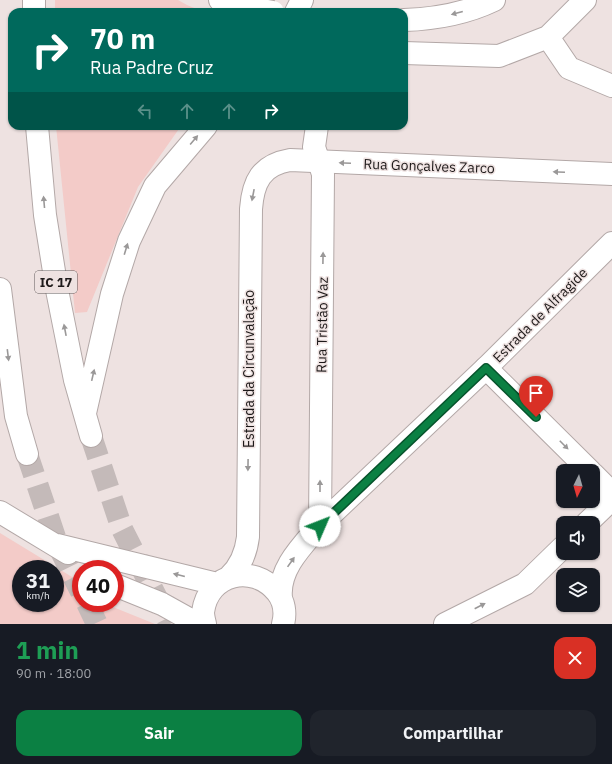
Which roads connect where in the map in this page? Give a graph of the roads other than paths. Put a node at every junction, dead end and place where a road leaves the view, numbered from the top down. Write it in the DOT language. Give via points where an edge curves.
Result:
graph roads {
  1 [pos="494,0"];
  2 [pos="585,0"];
  3 [pos="229,3"];
  4 [pos="253,8"];
  5 [pos="408,20"];
  6 [pos="548,37"];
  7 [pos="408,53"];
  8 [pos="612,86"];
  9 [pos="37,130"];
  10 [pos="203,130"];
  11 [pos="316,130"];
  12 [pos="319,162"];
  13 [pos="274,164"];
  14 [pos="585,173"];
  15 [pos="612,174"];
  16 [pos="612,182"];
  17 [pos="612,243"];
  18 [pos="0,288"];
  19 [pos="486,368"];
  20 [pos="0,397"];
  21 [pos="85,413"];
  22 [pos="16,416"];
  23 [pos="91,436"];
  24 [pos="27,454"];
  25 [pos="583,464"];
  26 [pos="600,481"];
  27 [pos="612,493"];
  28 [pos="612,499"];
  29 [pos="0,512"];
  30 [pos="594,516"];
  31 [pos="320,526"];
  32 [pos="57,545"];
  33 [pos="556,554"];
  34 [pos="78,560"];
  35 [pos="223,581"];
  36 [pos="124,589"];
  37 [pos="284,616"];
  38 [pos="198,624"];
  39 [pos="205,624"];
  40 [pos="445,624"];
  1 -- 5 [label="main road, one-way" via="451,15"];
  2 -- 6 [label="main road"];
  3 -- 4 [label="main road, bridge"];
  6 -- 7 [label="main road" via="499,56"];
  6 -- 8 [label="main road" via="569,68"];
  21 -- 9 [label="main road, IC 17, one-way" via="75,380 56,283 45,215"];
  21 -- 10 [label="main road, one-way" via="112,294 129,240 155,186"];
  11 -- 12 [label="main road, Rua Tristão Vaz" via="314,147"];
  12 -- 13 [label="main road, Rua Gonçalves Zarco" via="290,160"];
  14 -- 12 [label="main road, Rua Gonçalves Zarco, one-way"];
  31 -- 12 [label="main road, Rua Tristão Vaz, one-way" via="323,174"];
  13 -- 35 [label="main road, Estrada da Circunvalação, one-way" via="265,170 255,185 251,209 248,537 244,556 236,571"];
  14 -- 15 [label="main road, Rua Gonçalves Zarco"];
  14 -- 16 [label="main road, Rua Gonçalves Zarco"];
  17 -- 19 [label="main road, Estrada de Alfragide"];
  18 -- 22 [label="main road, one-way"];
  19 -- 25 [label="main road, one-way"];
  19 -- 31 [label="main road, Estrada de Alfragide"];
  20 -- 22 [label="main road"];
  21 -- 23 [label="main road, IC 17"];
  22 -- 24 [label="main road"];
  26 -- 27 [label="main road"];
  28 -- 30 [label="main road"];
  29 -- 32 [label="main road"];
  37 -- 31 [label="main road, Estrada de Alfragide, one-way" via="282,579 306,541"];
  32 -- 34 [label="main road"];
  35 -- 32 [label="main road, one-way"];
  40 -- 33 [label="main road, one-way" via="525,584"];
  35 -- 37 [label="main road" via="244,575 258,577 270,584"];
  35 -- 39 [label="main road, Estrada da Circunvalação" via="207,597 203,612"];
  36 -- 38 [label="main road" via="162,604"];
}
